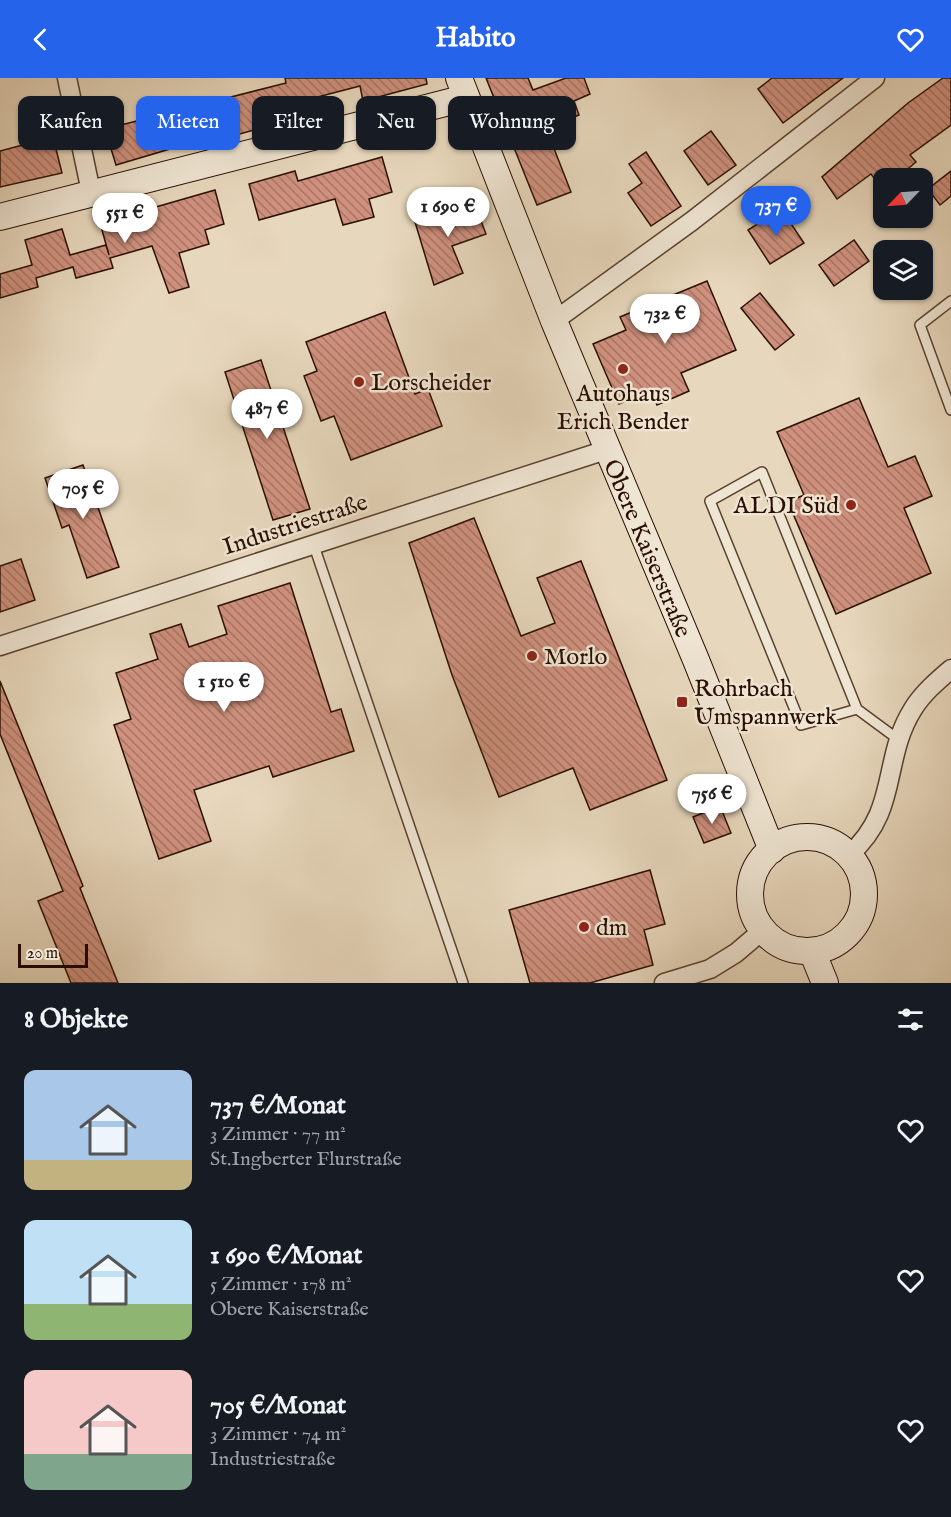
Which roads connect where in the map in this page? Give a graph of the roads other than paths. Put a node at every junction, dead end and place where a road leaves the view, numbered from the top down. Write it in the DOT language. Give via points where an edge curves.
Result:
graph roads {
  1 [pos="67,78"];
  2 [pos="875,78"];
  3 [pos="462,88"];
  4 [pos="91,192"];
  5 [pos="0,217"];
  6 [pos="951,301"];
  7 [pos="554,321"];
  8 [pos="951,410"];
  9 [pos="606,450"];
  10 [pos="313,543"];
  11 [pos="0,646"];
  12 [pos="951,669"];
  13 [pos="857,709"];
  14 [pos="899,740"];
  15 [pos="772,850"];
  16 [pos="849,855"];
  17 [pos="763,930"];
  18 [pos="813,951"];
  19 [pos="464,983"];
  20 [pos="664,983"];
  21 [pos="825,983"];
  1 -- 4 [label="street"];
  2 -- 7 [label="street" via="692,221"];
  3 -- 4 [label="main road"];
  3 -- 7 [label="main road, Obere Kaiserstraße"];
  4 -- 5 [label="main road"];
  6 -- 8 [label="lane" via="920,325"];
  7 -- 9 [label="main road, Obere Kaiserstraße"];
  9 -- 10 [label="street, Industriestraße"];
  9 -- 15 [label="main road, Obere Kaiserstraße"];
  10 -- 11 [label="street, Industriestraße"];
  10 -- 19 [label="lane"];
  12 -- 14 [label="street" via="912,710"];
  13 -- 13 [label="lane" via="820,618 762,472 710,501 801,725"];
  13 -- 14 [label="lane"];
  14 -- 16 [label="street" via="879,818 871,833"];
  15 -- 16 [label="main road" via="803,837 820,838"];
  15 -- 17 [label="main road" via="754,875 751,891 752,907"];
  16 -- 18 [label="main road" via="864,887 857,923 845,937"];
  17 -- 18 [label="main road" via="781,944"];
  17 -- 20 [label="street" via="711,969"];
  18 -- 21 [label="main road"];
}
